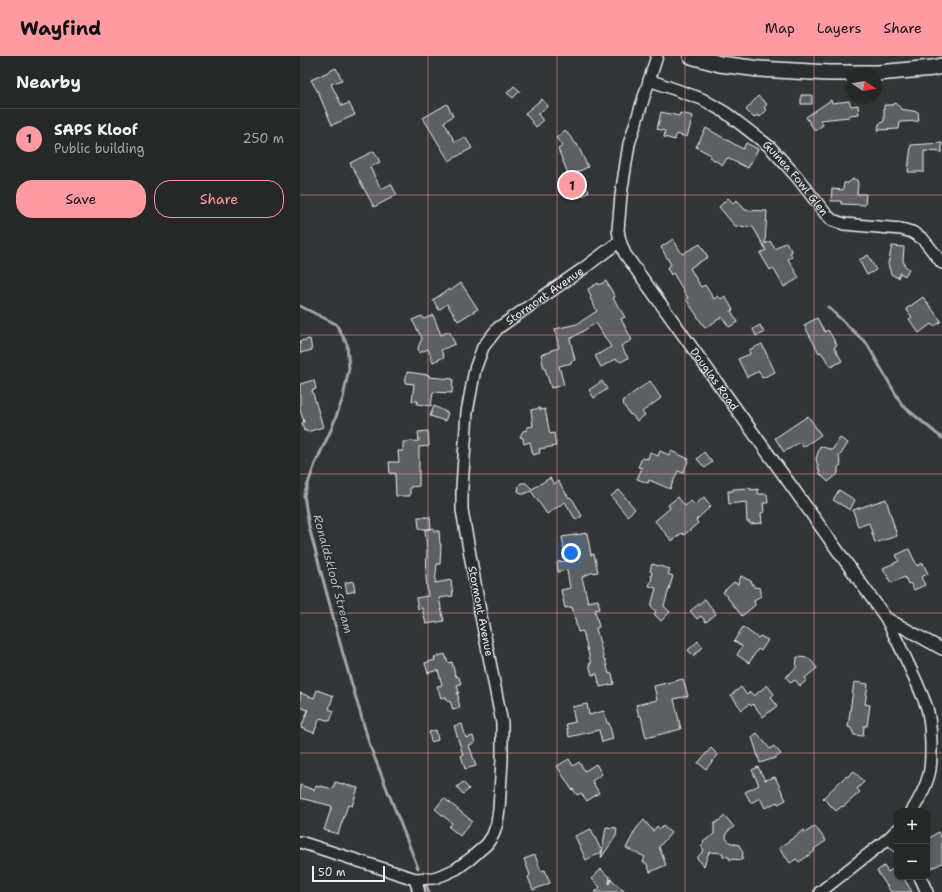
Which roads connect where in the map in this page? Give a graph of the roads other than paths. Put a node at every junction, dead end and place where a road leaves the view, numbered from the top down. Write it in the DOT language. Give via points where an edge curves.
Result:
graph roads {
  1 [pos="657,56"];
  2 [pos="691,56"];
  3 [pos="942,66"];
  4 [pos="649,80"];
  5 [pos="620,241"];
  6 [pos="942,263"];
  7 [pos="886,618"];
  8 [pos="942,649"];
  9 [pos="914,808"];
  10 [pos="893,834"];
  11 [pos="300,842"];
  12 [pos="896,844"];
  13 [pos="415,879"];
  14 [pos="921,880"];
  15 [pos="419,892"];
  16 [pos="820,892"];
  17 [pos="927,892"];
  1 -- 4 [label="street, Douglas Road"];
  2 -- 3 [label="main road" via="720,64 758,69 829,73 878,73"];
  4 -- 5 [label="street, Douglas Road" via="630,144 618,218"];
  4 -- 6 [label="street, Guinea Fowl Glen" via="702,99 726,113 764,142 832,220 844,224 912,232 923,239"];
  5 -- 7 [label="street, Douglas Road" via="625,254 651,292"];
  5 -- 13 [label="street, Stormont Avenue" via="498,328 483,347 467,412 462,510 502,723 499,809 493,835 470,859 445,874 434,878"];
  7 -- 8 [label="street, Douglas Road"];
  7 -- 9 [label="street" via="927,709 931,741 930,770 922,794"];
  10 -- 12 [label="street"];
  10 -- 16 [label="street"];
  11 -- 13 [label="street, Stormont Avenue"];
  13 -- 15 [label="street"];
  14 -- 17 [label="street"];
}
